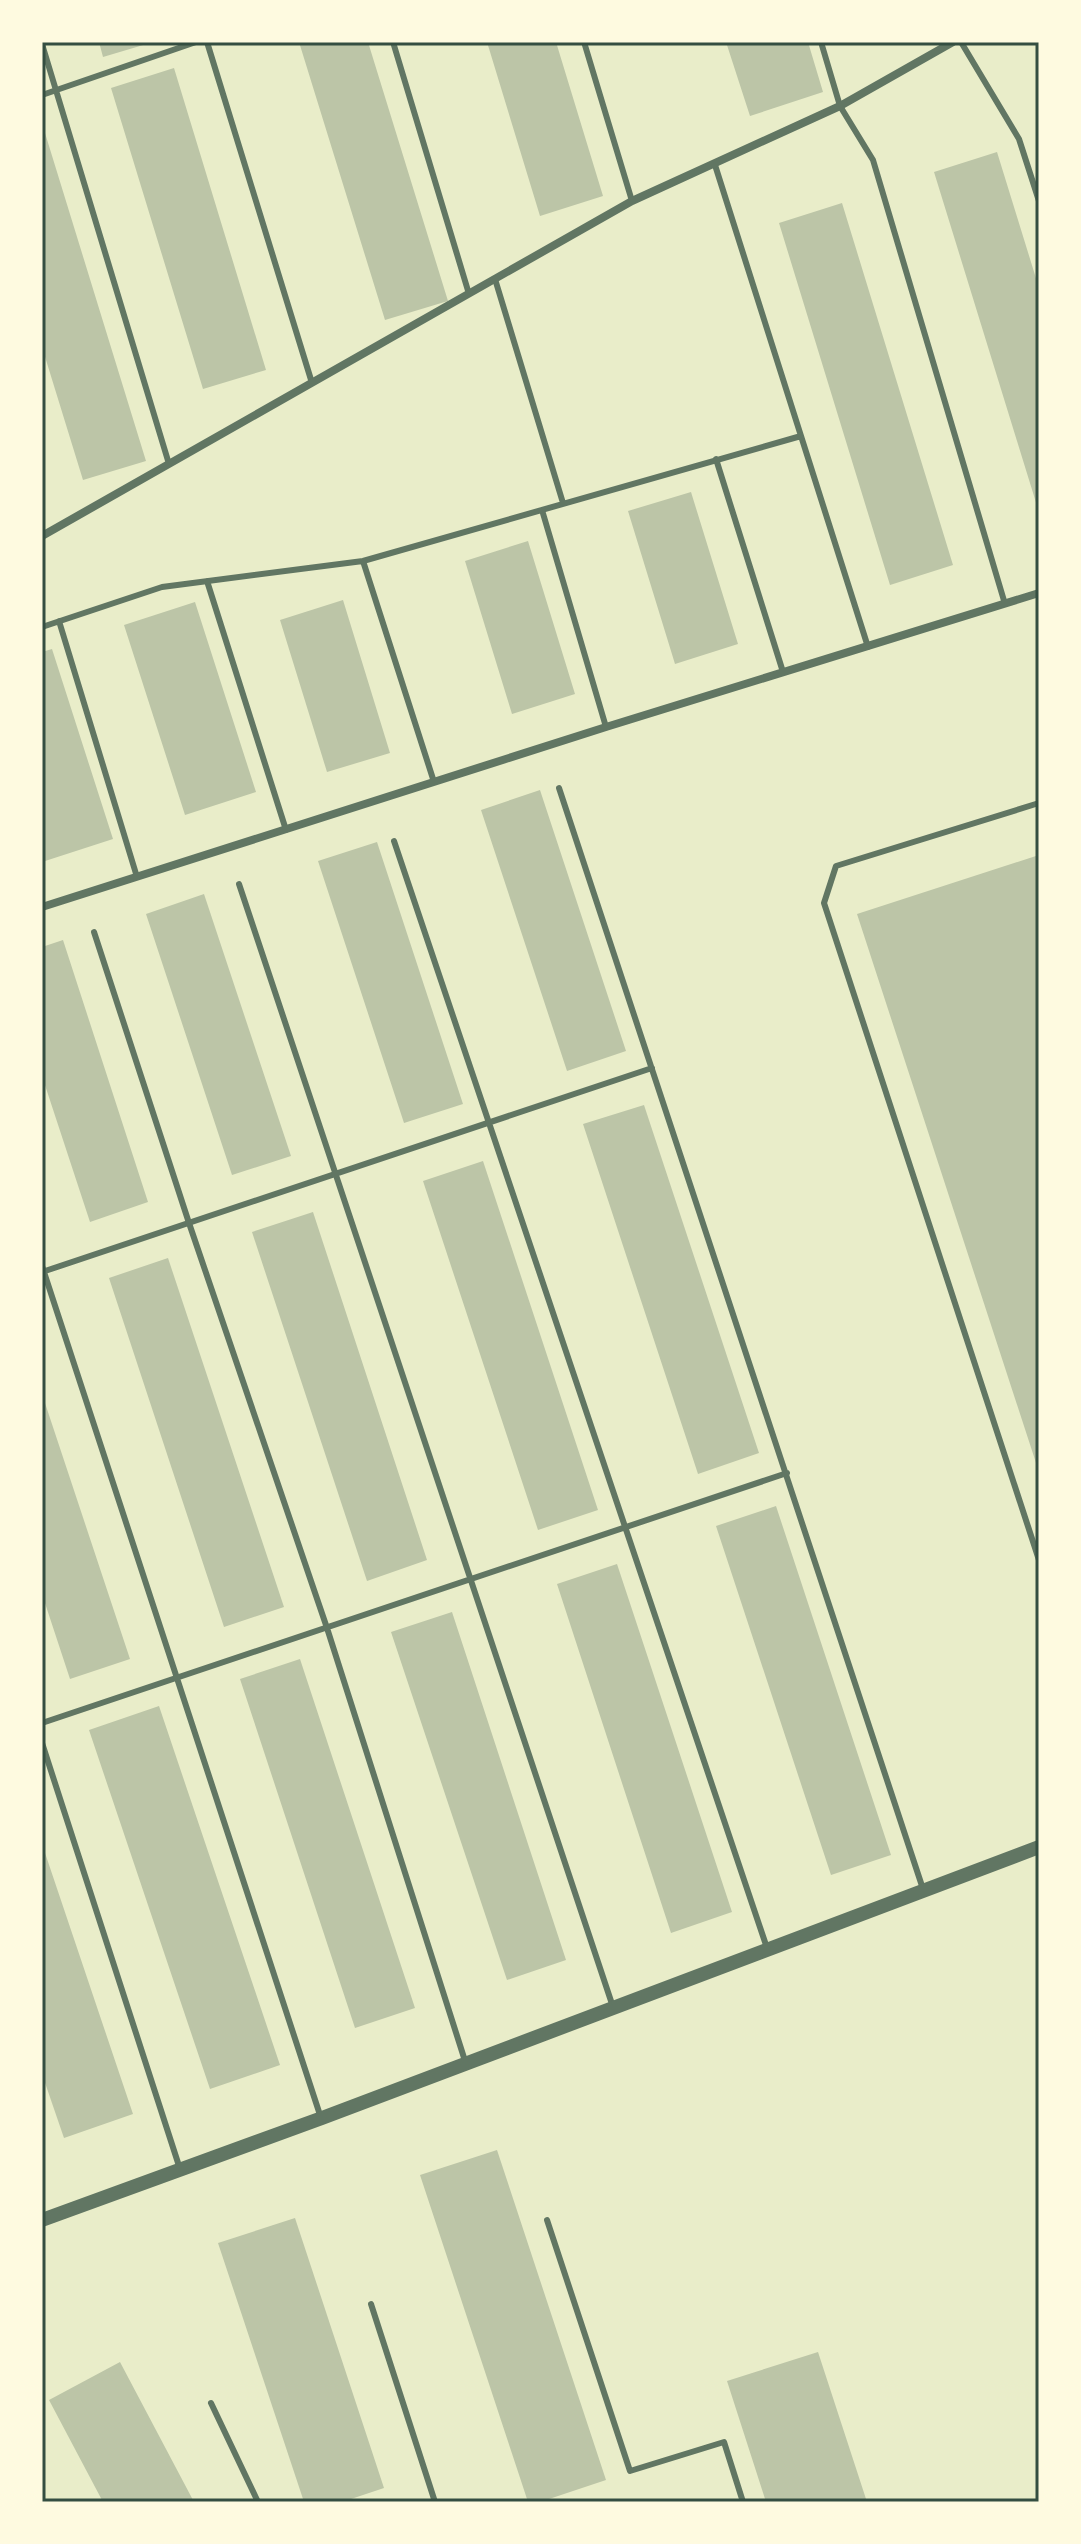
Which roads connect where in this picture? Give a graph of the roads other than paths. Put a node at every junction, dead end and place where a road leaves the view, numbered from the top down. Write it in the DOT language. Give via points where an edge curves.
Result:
graph roads {
  1 [pos="196,42"];
  2 [pos="207,42"];
  3 [pos="393,42"];
  4 [pos="584,42"];
  5 [pos="821,42"];
  6 [pos="953,42"];
  7 [pos="961,42"];
  8 [pos="42,44"];
  9 [pos="56,90"];
  10 [pos="42,95"];
  11 [pos="840,106"];
  12 [pos="715,165"];
  13 [pos="632,201"];
  14 [pos="1039,201"];
  15 [pos="495,279"];
  16 [pos="469,294"];
  17 [pos="312,383"];
  18 [pos="801,436"];
  19 [pos="716,459"];
  20 [pos="169,464"];
  21 [pos="563,503"];
  22 [pos="542,510"];
  23 [pos="42,536"];
  24 [pos="363,561"];
  25 [pos="207,581"];
  26 [pos="1039,593"];
  27 [pos="1005,604"];
  28 [pos="59,621"];
  29 [pos="42,627"];
  30 [pos="868,647"];
  31 [pos="783,672"];
  32 [pos="606,727"];
  33 [pos="434,782"];
  34 [pos="559,788"];
  35 [pos="1039,803"];
  36 [pos="286,830"];
  37 [pos="394,841"];
  38 [pos="137,877"];
  39 [pos="239,884"];
  40 [pos="42,907"];
  41 [pos="94,932"];
  42 [pos="652,1068"];
  43 [pos="489,1122"];
  44 [pos="335,1174"];
  45 [pos="189,1223"];
  46 [pos="43,1270"];
  47 [pos="787,1473"];
  48 [pos="625,1528"];
  49 [pos="1039,1560"];
  50 [pos="470,1580"];
  51 [pos="327,1628"];
  52 [pos="178,1678"];
  53 [pos="42,1723"];
  54 [pos="42,1743"];
  55 [pos="1039,1847"];
  56 [pos="923,1891"];
  57 [pos="767,1950"];
  58 [pos="613,2008"];
  59 [pos="466,2064"];
  60 [pos="322,2118"];
  61 [pos="180,2169"];
  62 [pos="42,2220"];
  63 [pos="547,2220"];
  64 [pos="371,2304"];
  65 [pos="211,2403"];
  66 [pos="258,2502"];
  67 [pos="435,2502"];
  68 [pos="743,2502"];
  1 -- 9 [label="lane"];
  2 -- 17 [label="lane"];
  3 -- 16 [label="lane"];
  4 -- 13 [label="lane"];
  5 -- 11 [label="lane"];
  6 -- 11 [label="street"];
  7 -- 14 [label="lane" via="1019,139"];
  8 -- 9 [label="lane"];
  9 -- 10 [label="lane"];
  9 -- 20 [label="lane"];
  11 -- 12 [label="street"];
  11 -- 27 [label="lane" via="873,160"];
  12 -- 13 [label="street"];
  12 -- 18 [label="lane"];
  13 -- 15 [label="street"];
  15 -- 16 [label="street"];
  15 -- 21 [label="lane"];
  16 -- 17 [label="street"];
  17 -- 20 [label="street"];
  18 -- 19 [label="lane"];
  18 -- 30 [label="lane"];
  19 -- 21 [label="lane"];
  19 -- 31 [label="lane"];
  20 -- 23 [label="street"];
  21 -- 22 [label="lane"];
  22 -- 24 [label="lane"];
  22 -- 32 [label="lane"];
  24 -- 25 [label="lane"];
  24 -- 33 [label="lane"];
  25 -- 28 [label="lane" via="162,587"];
  25 -- 36 [label="lane"];
  26 -- 27 [label="street"];
  27 -- 30 [label="street"];
  28 -- 29 [label="lane"];
  28 -- 38 [label="lane"];
  30 -- 31 [label="street"];
  31 -- 32 [label="street"];
  32 -- 33 [label="street"];
  33 -- 36 [label="street"];
  34 -- 42 [label="lane"];
  35 -- 49 [label="lane" via="836,866 824,903"];
  36 -- 38 [label="street"];
  37 -- 43 [label="lane"];
  38 -- 40 [label="street"];
  39 -- 44 [label="lane"];
  41 -- 45 [label="lane"];
  42 -- 43 [label="lane"];
  42 -- 47 [label="lane"];
  43 -- 44 [label="lane"];
  43 -- 48 [label="lane"];
  44 -- 45 [label="lane"];
  44 -- 50 [label="lane"];
  45 -- 46 [label="lane"];
  45 -- 51 [label="lane"];
  46 -- 52 [label="lane"];
  47 -- 48 [label="lane"];
  47 -- 56 [label="lane"];
  48 -- 50 [label="lane"];
  48 -- 57 [label="lane"];
  50 -- 51 [label="lane"];
  50 -- 58 [label="lane"];
  51 -- 52 [label="lane"];
  51 -- 59 [label="lane"];
  52 -- 53 [label="lane"];
  52 -- 60 [label="lane"];
  54 -- 61 [label="lane"];
  55 -- 56 [label="street"];
  56 -- 57 [label="street"];
  57 -- 58 [label="street"];
  58 -- 59 [label="street"];
  59 -- 60 [label="street"];
  60 -- 61 [label="street"];
  61 -- 62 [label="street"];
  63 -- 68 [label="lane" via="630,2471 724,2442"];
  64 -- 67 [label="lane"];
  65 -- 66 [label="lane"];
}
